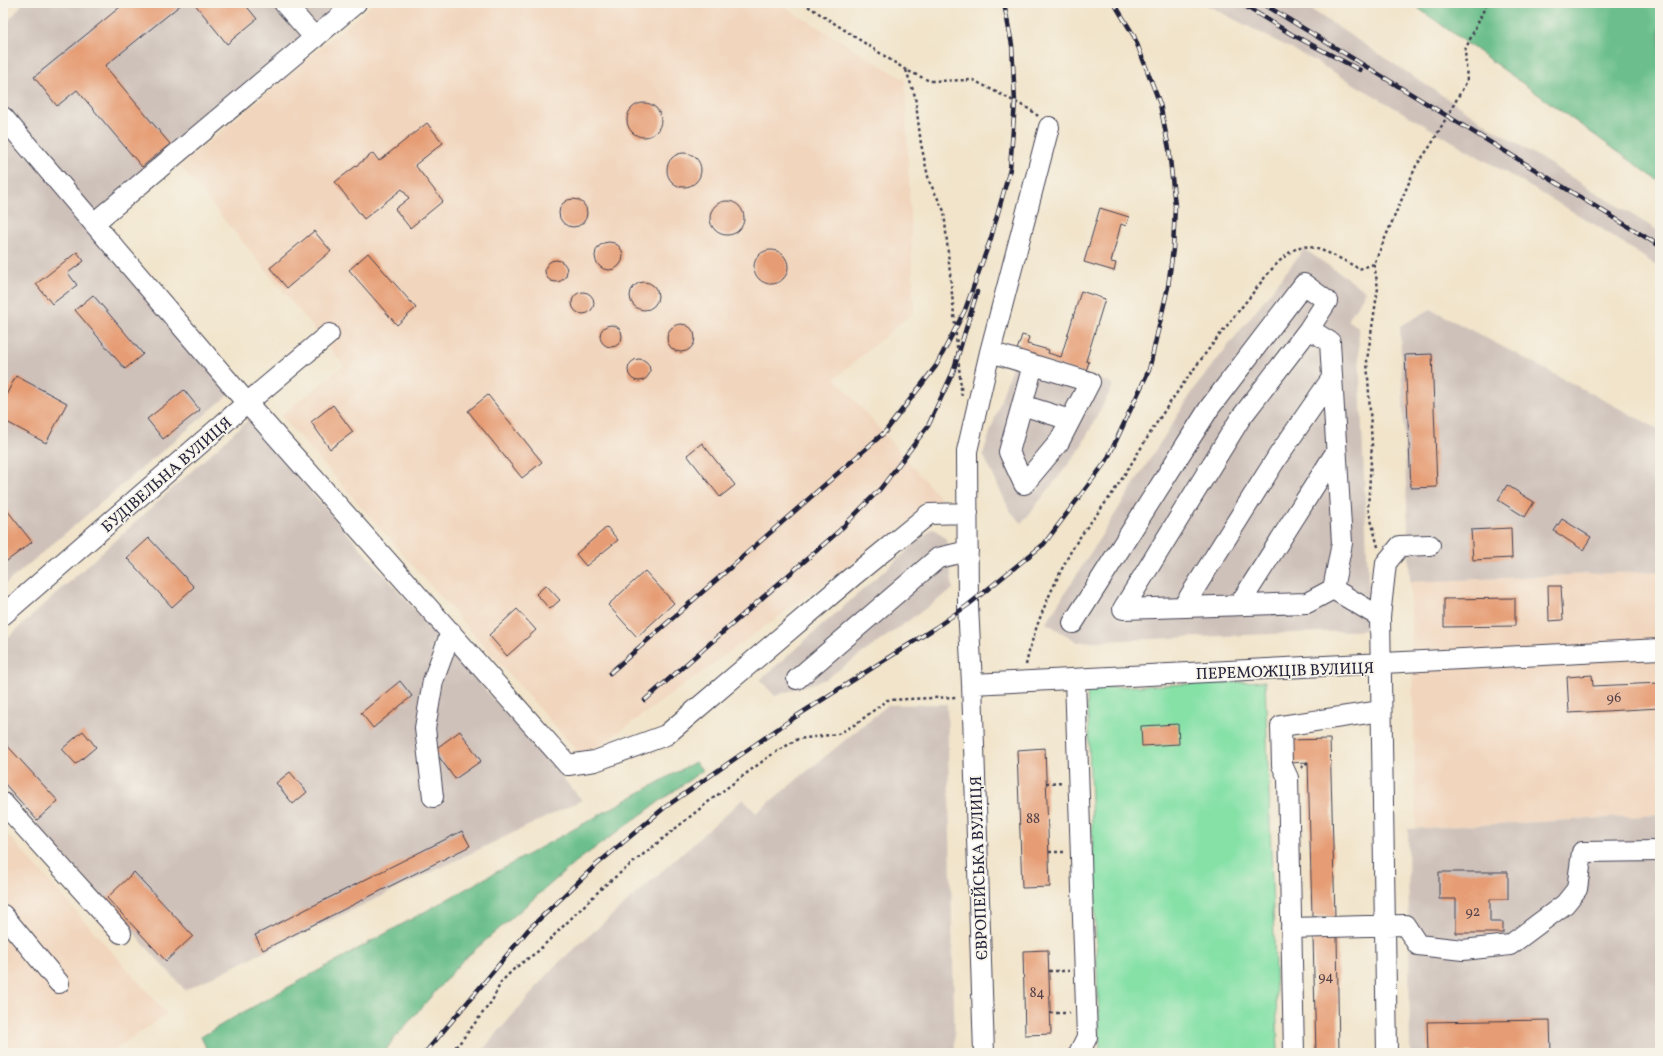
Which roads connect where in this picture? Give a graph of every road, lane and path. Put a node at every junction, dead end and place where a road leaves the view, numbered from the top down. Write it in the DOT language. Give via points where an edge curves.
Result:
graph roads {
  1 [pos="284,3"];
  2 [pos="356,3"];
  3 [pos="803,3"];
  4 [pos="1487,3"];
  5 [pos="1651,3"];
  6 [pos="1660,8"];
  7 [pos="315,38"];
  8 [pos="906,70"];
  9 [pos="3,117"];
  10 [pos="1049,127"];
  11 [pos="94,223"];
  12 [pos="1374,264"];
  13 [pos="1309,329"];
  14 [pos="329,334"];
  15 [pos="990,352"];
  16 [pos="1033,365"];
  17 [pos="1332,378"];
  18 [pos="247,403"];
  19 [pos="1022,405"];
  20 [pos="962,406"];
  21 [pos="1070,420"];
  22 [pos="1336,452"];
  23 [pos="968,513"];
  24 [pos="1430,545"];
  25 [pos="968,551"];
  26 [pos="1386,563"];
  27 [pos="1333,589"];
  28 [pos="1239,605"];
  29 [pos="1183,607"];
  30 [pos="3,615"];
  31 [pos="1380,617"];
  32 [pos="1074,623"];
  33 [pos="451,632"];
  34 [pos="1660,649"];
  35 [pos="1381,664"];
  36 [pos="797,678"];
  37 [pos="1075,679"];
  38 [pos="1023,681"];
  39 [pos="972,690"];
  40 [pos="1381,711"];
  41 [pos="432,797"];
  42 [pos="3,803"];
  43 [pos="1660,852"];
  44 [pos="3,915"];
  45 [pos="1385,925"];
  46 [pos="1291,928"];
  47 [pos="121,933"];
  48 [pos="59,983"];
  49 [pos="445,1053"];
  50 [pos="984,1053"];
  51 [pos="1079,1053"];
  52 [pos="1294,1053"];
  53 [pos="1386,1053"];
  1 -- 7 [label="street"];
  2 -- 7 [label="street"];
  3 -- 8 [label="path"];
  4 -- 12 [label="path" via="1465,50 1467,81 1431,145 1416,166"];
  5 -- 6 [label="path"];
  7 -- 11 [label="street"];
  8 -- 10 [label="path" via="930,81 973,80 1031,110"];
  8 -- 20 [label="path" via="915,96 929,181 944,211"];
  9 -- 11 [label="street"];
  10 -- 15 [label="street, ЄВРОПЕЙСЬКА ВУЛИЦЯ"];
  11 -- 18 [label="street"];
  12 -- 26 [label="path" via="1378,288 1367,360 1372,444 1368,508 1379,550"];
  12 -- 38 [label="path" via="1359,269 1337,257 1302,246 1290,252 1267,275 1176,394 1070,554 1044,608 1030,648"];
  13 -- 17 [label="street" via="1330,342"];
  13 -- 29 [label="street" via="1240,419 1123,609"];
  13 -- 32 [label="street" via="1327,301 1304,284 1210,407"];
  14 -- 18 [label="street, БУДІВЕЛЬНА ВУЛИЦЯ"];
  15 -- 16 [label="street"];
  15 -- 23 [label="street, ЄВРОПЕЙСЬКА ВУЛИЦЯ" via="967,452"];
  16 -- 19 [label="street"];
  16 -- 21 [label="street" via="1090,382"];
  17 -- 22 [label="street"];
  17 -- 29 [label="street" via="1278,456"];
  18 -- 30 [label="street, БУДІВЕЛЬНА ВУЛИЦЯ"];
  18 -- 33 [label="street"];
  19 -- 21 [label="street"];
  19 -- 21 [label="street" via="1009,452 1024,484 1059,442"];
  22 -- 27 [label="street" via="1342,543"];
  22 -- 28 [label="street"];
  23 -- 25 [label="street, ЄВРОПЕЙСЬКА ВУЛИЦЯ"];
  23 -- 33 [label="street" via="929,514 666,735 595,761 568,765"];
  24 -- 26 [label="street" via="1400,546"];
  25 -- 36 [label="street" via="938,558"];
  25 -- 39 [label="street, ЄВРОПЕЙСЬКА ВУЛИЦЯ"];
  26 -- 31 [label="street"];
  27 -- 28 [label="street" via="1307,603"];
  27 -- 31 [label="street"];
  28 -- 29 [label="street"];
  31 -- 35 [label="street"];
  33 -- 41 [label="street" via="433,681 425,728"];
  34 -- 35 [label="street"];
  35 -- 37 [label="street, ПЕРЕМОЖЦІВ ВУЛИЦЯ"];
  35 -- 40 [label="street, ПЕРЕМОЖЦІВ ВУЛИЦЯ"];
  37 -- 38 [label="street, ПЕРЕМОЖЦІВ ВУЛИЦЯ"];
  37 -- 51 [label="street" via="1087,1037"];
  38 -- 39 [label="street, ПЕРЕМОЖЦІВ ВУЛИЦЯ"];
  39 -- 49 [label="path" via="886,700 856,724 838,734 798,739 771,755 604,886 537,952 501,982 492,1001 458,1045"];
  39 -- 50 [label="street, ЄВРОПЕЙСЬКА ВУЛИЦЯ"];
  40 -- 45 [label="street, ПЕРЕМОЖЦІВ ВУЛИЦЯ"];
  40 -- 46 [label="street" via="1281,726 1282,765 1288,778"];
  42 -- 47 [label="street"];
  43 -- 45 [label="street" via="1582,852 1577,889 1565,904 1510,945 1463,950 1418,945 1405,925"];
  44 -- 48 [label="street"];
  45 -- 46 [label="street"];
  45 -- 53 [label="street, ПЕРЕМОЖЦІВ ВУЛИЦЯ"];
  46 -- 52 [label="street"];
}
